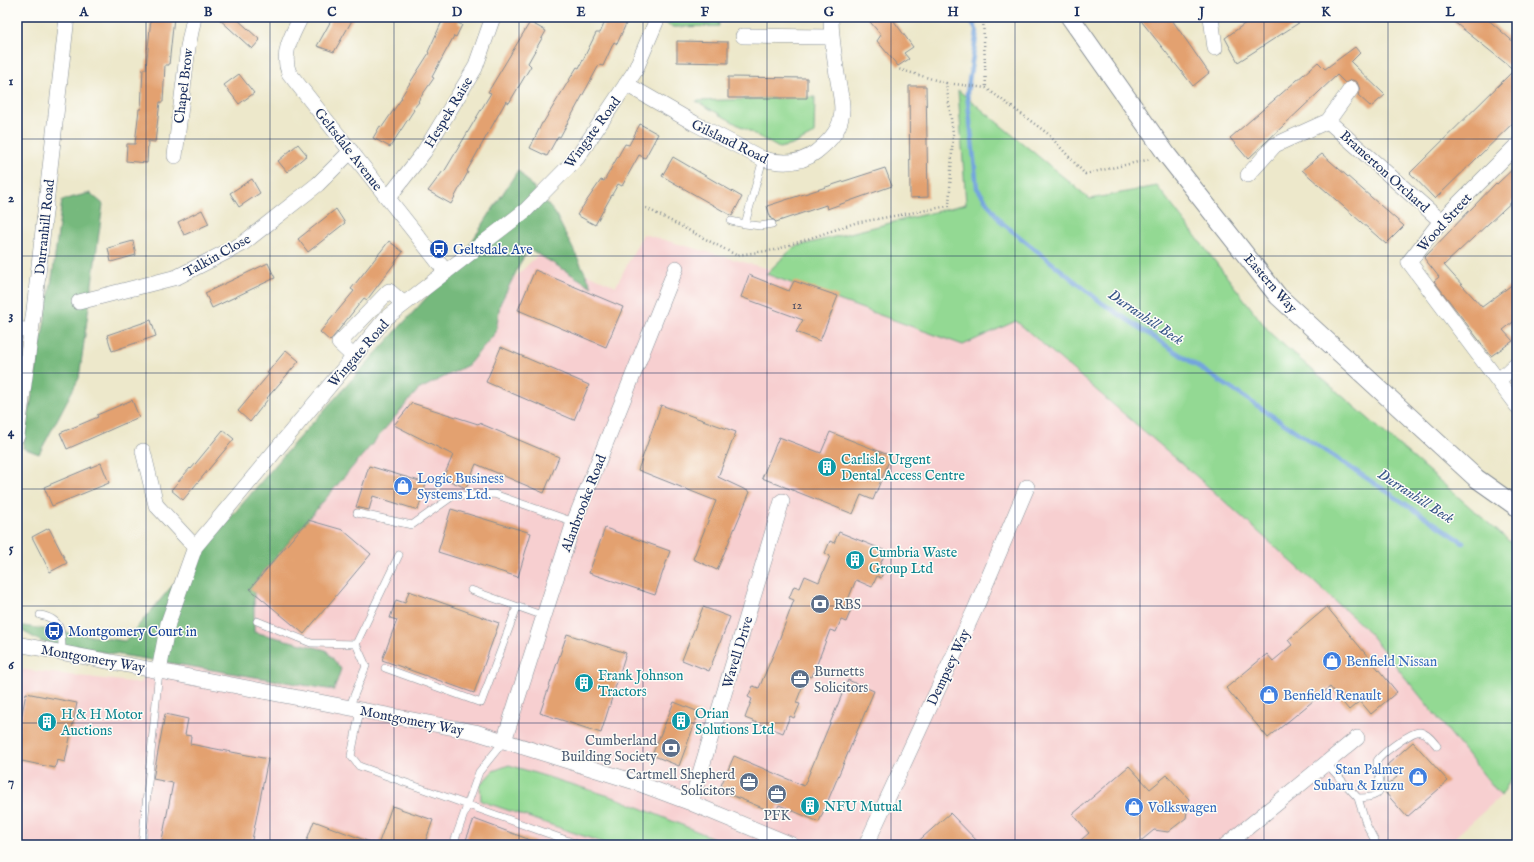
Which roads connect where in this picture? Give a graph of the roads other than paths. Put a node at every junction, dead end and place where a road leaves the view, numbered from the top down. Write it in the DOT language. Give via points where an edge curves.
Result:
graph roads {
  1 [pos="67,17"];
  2 [pos="194,17"];
  3 [pos="300,17"];
  4 [pos="493,17"];
  5 [pos="658,17"];
  6 [pos="831,17"];
  7 [pos="1070,17"];
  8 [pos="1211,17"];
  9 [pos="743,36"];
  10 [pos="831,37"];
  11 [pos="1215,48"];
  12 [pos="626,84"];
  13 [pos="1351,90"];
  14 [pos="1328,121"];
  15 [pos="1517,145"];
  16 [pos="351,152"];
  17 [pos="175,156"];
  18 [pos="763,159"];
  19 [pos="1248,175"];
  20 [pos="388,198"];
  21 [pos="731,221"];
  22 [pos="1441,221"];
  23 [pos="746,224"];
  24 [pos="772,224"];
  25 [pos="676,268"];
  26 [pos="446,272"];
  27 [pos="80,302"];
  28 [pos="24,330"];
  29 [pos="1517,363"];
  30 [pos="1499,380"];
  31 [pos="1517,406"];
  32 [pos="17,436"];
  33 [pos="143,451"];
  34 [pos="1027,487"];
  35 [pos="782,501"];
  36 [pos="1517,507"];
  37 [pos="357,513"];
  38 [pos="574,522"];
  39 [pos="195,547"];
  40 [pos="399,555"];
  41 [pos="471,590"];
  42 [pos="517,607"];
  43 [pos="40,614"];
  44 [pos="544,616"];
  45 [pos="257,622"];
  46 [pos="17,644"];
  47 [pos="356,644"];
  48 [pos="62,653"];
  49 [pos="385,668"];
  50 [pos="159,670"];
  51 [pos="355,709"];
  52 [pos="1356,738"];
  53 [pos="504,741"];
  54 [pos="1437,746"];
  55 [pos="1326,763"];
  56 [pos="1358,798"];
  57 [pos="691,803"];
  58 [pos="467,805"];
  59 [pos="763,839"];
  60 [pos="142,845"];
  61 [pos="453,845"];
  62 [pos="580,845"];
  63 [pos="792,845"];
  64 [pos="866,845"];
  65 [pos="1226,845"];
  66 [pos="1377,845"];
  1 -- 28 [label="street, Durranhill Road"];
  2 -- 17 [label="street, Chapel Brow"];
  3 -- 16 [label="street, Geltsdale Avenue" via="285,57 289,73"];
  4 -- 20 [label="street, Hespek Raise" via="475,68 424,152"];
  5 -- 12 [label="street, Wingate Road" via="635,71"];
  6 -- 10 [label="street, Gilsland Road"];
  7 -- 36 [label="street, Eastern Way" via="1167,155 1278,296 1476,478"];
  8 -- 11 [label="street"];
  9 -- 10 [label="street"];
  10 -- 18 [label="street, Gilsland Road" via="841,104 841,118 836,133 824,146 807,158 784,163"];
  12 -- 18 [label="street, Gilsland Road"];
  12 -- 26 [label="street, Wingate Road" via="577,158 526,210"];
  13 -- 14 [label="street, Bramerton Orchard"];
  14 -- 19 [label="street, Bramerton Orchard" via="1275,145"];
  14 -- 22 [label="street, Bramerton Orchard"];
  15 -- 22 [label="street, Wood Street"];
  16 -- 20 [label="street, Geltsdale Avenue"];
  16 -- 27 [label="street, Talkin Close" via="318,184 242,244 177,277"];
  18 -- 23 [label="lane"];
  20 -- 26 [label="street, Geltsdale Avenue"];
  21 -- 23 [label="lane"];
  22 -- 30 [label="street, Wood Street" via="1409,262"];
  23 -- 24 [label="lane"];
  25 -- 38 [label="street, Alanbrooke Road"];
  26 -- 39 [label="street, Wingate Road" via="386,318"];
  28 -- 32 [label="street, Durranhill Road"];
  29 -- 30 [label="street"];
  30 -- 31 [label="street, Wood Street"];
  33 -- 39 [label="street" via="156,505"];
  34 -- 64 [label="street, Dempsey Way" via="976,607"];
  35 -- 57 [label="street, Wavell Drive"];
  37 -- 38 [label="lane" via="412,525 453,496 494,494"];
  38 -- 44 [label="street, Alanbrooke Road"];
  39 -- 50 [label="street, Wingate Road" via="168,623"];
  40 -- 47 [label="lane"];
  41 -- 42 [label="lane"];
  42 -- 44 [label="lane"];
  42 -- 49 [label="lane" via="481,703"];
  43 -- 48 [label="lane" via="55,621 60,628"];
  44 -- 53 [label="street, Alanbrooke Road"];
  45 -- 47 [label="lane" via="311,642"];
  46 -- 48 [label="street, Montgomery Way"];
  47 -- 51 [label="lane" via="366,666"];
  48 -- 50 [label="street, Montgomery Way"];
  50 -- 51 [label="street, Montgomery Way"];
  50 -- 60 [label="lane"];
  51 -- 53 [label="street, Montgomery Way" via="475,732"];
  51 -- 58 [label="lane" via="350,756 358,766"];
  52 -- 55 [label="street"];
  53 -- 57 [label="street, Montgomery Way" via="632,781"];
  53 -- 58 [label="lane" via="479,772"];
  54 -- 56 [label="lane" via="1421,732 1410,735 1377,761 1381,783 1376,794"];
  55 -- 56 [label="lane"];
  55 -- 65 [label="street"];
  56 -- 66 [label="lane" via="1366,824"];
  57 -- 59 [label="street, Montgomery Way"];
  58 -- 61 [label="lane"];
  58 -- 62 [label="lane"];
  59 -- 63 [label="street, Montgomery Way"];
}
